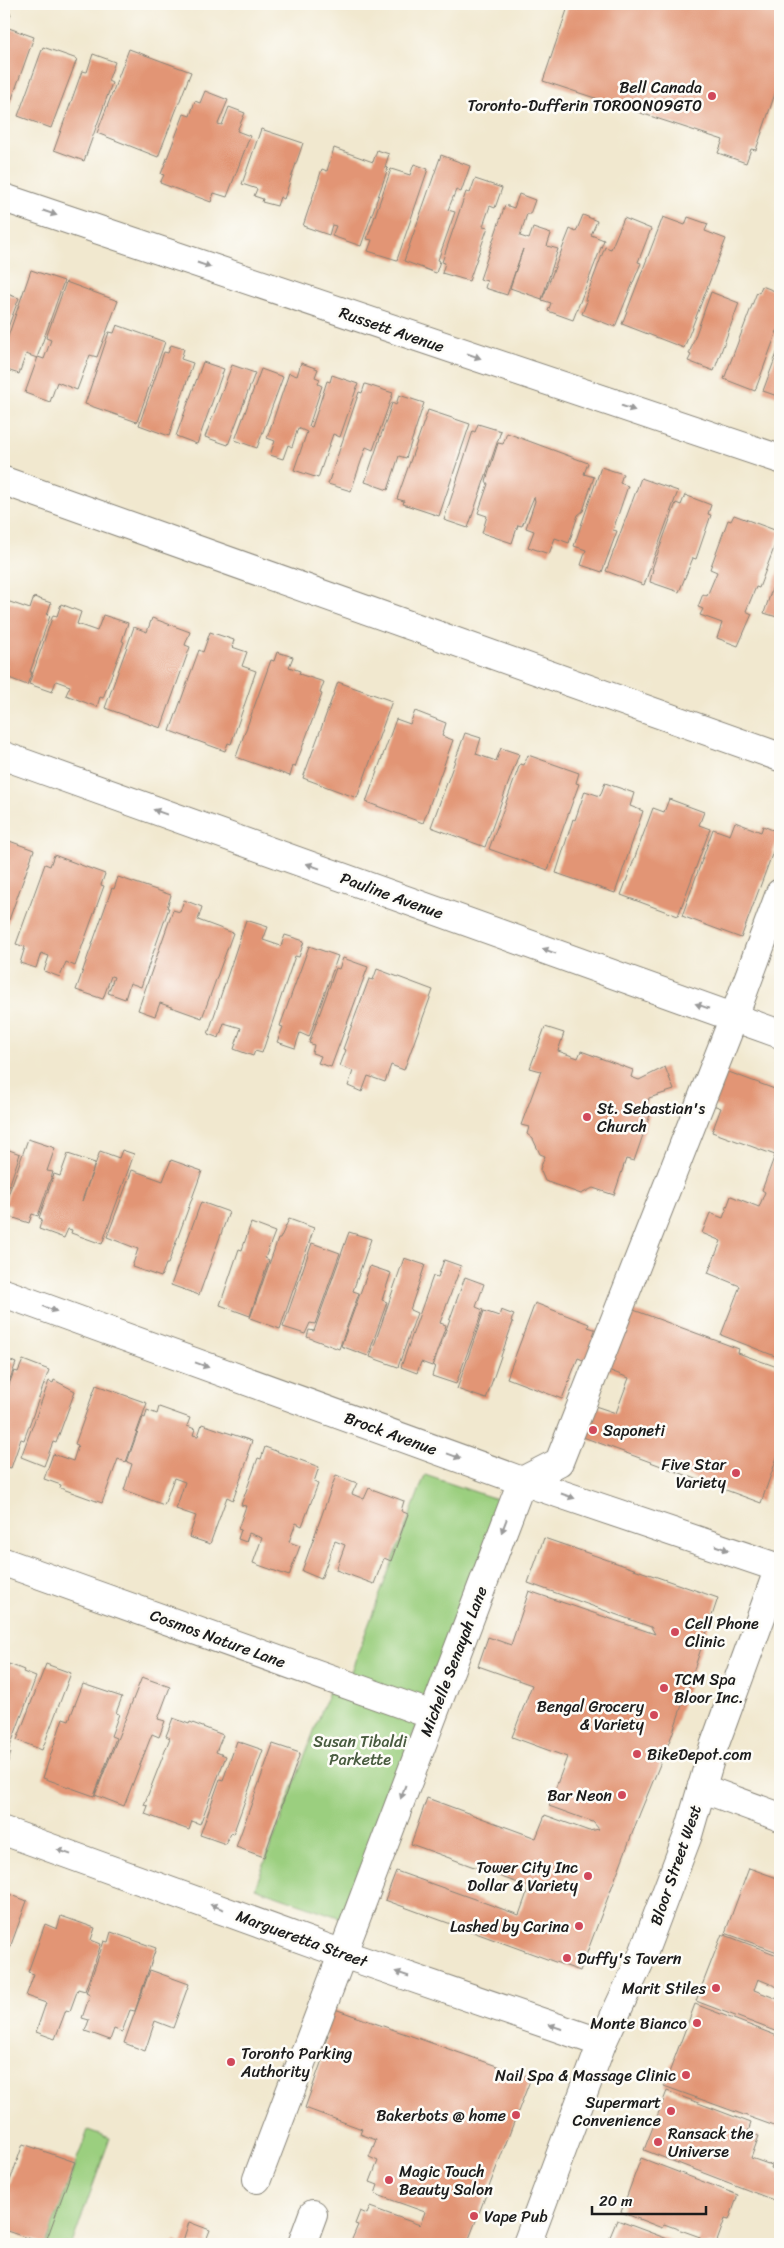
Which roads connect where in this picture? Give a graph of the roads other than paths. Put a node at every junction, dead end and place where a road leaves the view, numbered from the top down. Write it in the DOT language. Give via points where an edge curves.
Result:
graph roads {
  1 [pos="4,198"];
  2 [pos="780,460"];
  3 [pos="4,481"];
  4 [pos="4,756"];
  5 [pos="780,757"];
  6 [pos="780,893"];
  7 [pos="734,1018"];
  8 [pos="780,1034"];
  9 [pos="4,1293"];
  10 [pos="522,1481"];
  11 [pos="4,1562"];
  12 [pos="780,1566"];
  13 [pos="432,1715"];
  14 [pos="701,1788"];
  15 [pos="780,1817"];
  16 [pos="4,1831"];
  17 [pos="343,1954"];
  18 [pos="602,2043"];
  19 [pos="257,2179"];
  20 [pos="313,2214"];
  21 [pos="302,2244"];
  22 [pos="527,2244"];
  1 -- 2 [label="street, Russett Avenue, one-way"];
  3 -- 5 [label="street"];
  7 -- 4 [label="street, Pauline Avenue, one-way"];
  6 -- 7 [label="street"];
  7 -- 8 [label="street, Pauline Avenue"];
  7 -- 10 [label="street" via="559,1462"];
  9 -- 10 [label="street, Brock Avenue, one-way"];
  10 -- 12 [label="street, Brock Avenue, one-way"];
  10 -- 13 [label="street, Michelle Senayah Lane, one-way"];
  11 -- 13 [label="street, Cosmos Nature Lane"];
  12 -- 14 [label="street, Bloor Street West"];
  13 -- 17 [label="street, Michelle Senayah Lane, one-way"];
  14 -- 15 [label="street"];
  14 -- 18 [label="street, Bloor Street West" via="688,1835 642,1960"];
  17 -- 16 [label="street, Margueretta Street, one-way"];
  18 -- 17 [label="street, Margueretta Street, one-way"];
  17 -- 19 [label="street, Michelle Senayah Lane"];
  18 -- 22 [label="street, Bloor Street West"];
  20 -- 21 [label="street"];
}
